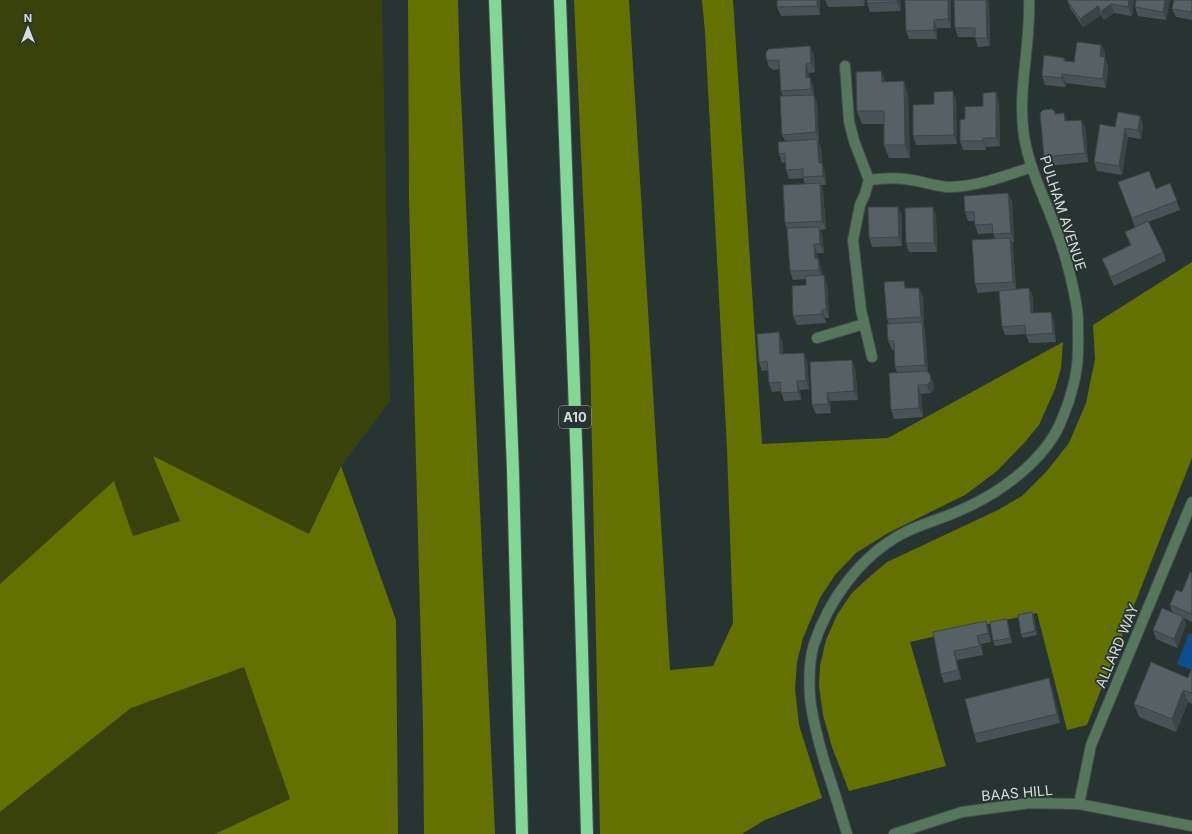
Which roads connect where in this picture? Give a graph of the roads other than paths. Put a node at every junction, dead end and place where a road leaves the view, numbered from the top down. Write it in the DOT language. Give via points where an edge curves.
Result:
graph roads {
  1 [pos="495,0"];
  2 [pos="560,0"];
  3 [pos="1029,0"];
  4 [pos="845,66"];
  5 [pos="1032,167"];
  6 [pos="869,180"];
  7 [pos="864,324"];
  8 [pos="817,338"];
  9 [pos="872,357"];
  10 [pos="1192,502"];
  11 [pos="1079,804"];
  12 [pos="1192,826"];
  13 [pos="522,834"];
  14 [pos="587,834"];
  15 [pos="847,834"];
  16 [pos="894,834"];
  1 -- 13 [label="highway" via="513,471"];
  2 -- 14 [label="highway, A10"];
  3 -- 5 [label="street, PULHAM AVENUE" via="1022,104 1024,136"];
  4 -- 6 [label="street" via="849,121"];
  5 -- 6 [label="street" via="984,183 964,186 947,187 897,178"];
  5 -- 15 [label="street, PULHAM AVENUE" via="1055,226 1078,310 1076,372 1068,401 1056,432 1019,475 964,509 903,533 886,543 845,584 835,600 814,646 810,669 810,698 815,731"];
  6 -- 7 [label="street" via="860,205 853,240"];
  7 -- 8 [label="street"];
  7 -- 9 [label="street"];
  10 -- 11 [label="street, ALLARD WAY" via="1100,721 1091,746"];
  11 -- 12 [label="street, BAAS HILL"];
  11 -- 16 [label="street, BAAS HILL" via="1030,803 962,812"];
}
